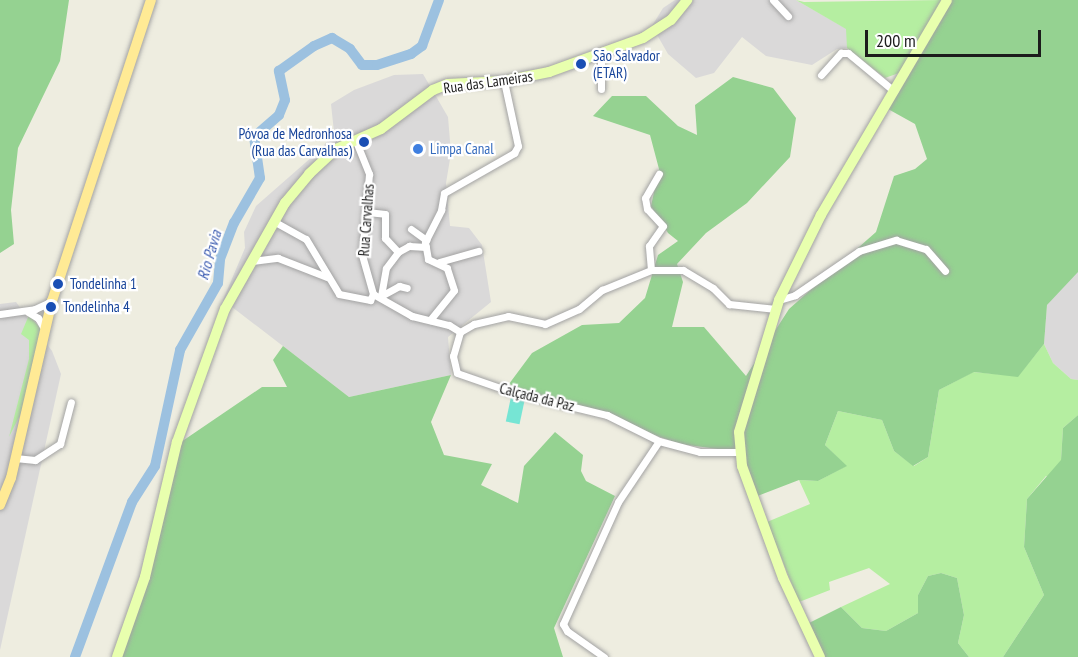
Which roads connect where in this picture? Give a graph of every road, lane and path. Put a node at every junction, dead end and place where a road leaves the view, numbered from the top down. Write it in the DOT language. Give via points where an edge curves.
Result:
graph roads {
  1 [pos="151,0"];
  2 [pos="687,0"];
  3 [pos="773,0"];
  4 [pos="947,0"];
  5 [pos="788,16"];
  6 [pos="601,53"];
  7 [pos="821,75"];
  8 [pos="504,81"];
  9 [pos="601,89"];
  10 [pos="894,91"];
  11 [pos="355,139"];
  12 [pos="659,174"];
  13 [pos="367,212"];
  14 [pos="275,222"];
  15 [pos="411,229"];
  16 [pos="426,244"];
  17 [pos="478,251"];
  18 [pos="398,252"];
  19 [pos="252,261"];
  20 [pos="439,262"];
  21 [pos="651,270"];
  22 [pos="945,271"];
  23 [pos="327,277"];
  24 [pos="407,288"];
  25 [pos="377,295"];
  26 [pos="778,304"];
  27 [pos="42,313"];
  28 [pos="0,314"];
  29 [pos="430,320"];
  30 [pos="460,332"];
  31 [pos="71,402"];
  32 [pos="659,441"];
  33 [pos="740,452"];
  34 [pos="15,458"];
  35 [pos="0,505"];
  36 [pos="117,657"];
  37 [pos="604,657"];
  38 [pos="820,657"];
  1 -- 27 [label="main road" via="52,301"];
  2 -- 6 [label="street, Rua das Lameiras" via="662,28"];
  3 -- 5 [label="street"];
  4 -- 10 [label="street"];
  6 -- 8 [label="street, Rua das Lameiras" via="540,75"];
  6 -- 9 [label="street"];
  7 -- 10 [label="street" via="841,52 848,53"];
  8 -- 11 [label="street, Rua das Lameiras" via="448,84 433,90 381,129"];
  8 -- 16 [label="street" via="518,146 514,153 444,193"];
  10 -- 26 [label="street" via="820,215"];
  11 -- 13 [label="street, Rua Carvalhas" via="369,174"];
  11 -- 14 [label="street, Rua das Lameiras" via="336,149 309,174"];
  12 -- 21 [label="street" via="645,198 646,208 663,226 649,246"];
  13 -- 18 [label="street" via="385,214 385,238"];
  13 -- 25 [label="street, Rua Carvalhas" via="362,255"];
  14 -- 19 [label="street, Rua das Lameiras"];
  14 -- 23 [label="street" via="306,239"];
  15 -- 16 [label="street"];
  16 -- 18 [label="street"];
  16 -- 20 [label="street" via="428,259"];
  17 -- 20 [label="street"];
  18 -- 25 [label="street" via="386,268"];
  19 -- 23 [label="street" via="278,258"];
  19 -- 36 [label="street, Rua das Lameiras" via="226,307 177,442 145,577"];
  20 -- 29 [label="street" via="450,273 454,290"];
  21 -- 26 [label="street" via="683,270 713,288 729,304"];
  21 -- 30 [label="street" via="602,290 579,309 553,322 545,324 508,316 474,324"];
  22 -- 26 [label="street" via="917,244 884,242 859,251"];
  23 -- 25 [label="street" via="339,294 370,300"];
  24 -- 25 [label="street" via="399,286"];
  25 -- 29 [label="street" via="412,316"];
  26 -- 33 [label="street" via="739,432"];
  27 -- 28 [label="street"];
  27 -- 34 [label="main road" via="45,330"];
  29 -- 30 [label="street"];
  30 -- 32 [label="street, Calçada da Paz" via="453,356 457,373 464,378 607,415"];
  31 -- 34 [label="street" via="60,444 35,460"];
  32 -- 33 [label="street, Calçada da Paz" via="700,452"];
  32 -- 37 [label="street" via="618,502 563,624"];
  33 -- 38 [label="street" via="783,578"];
  34 -- 35 [label="main road"];
}
